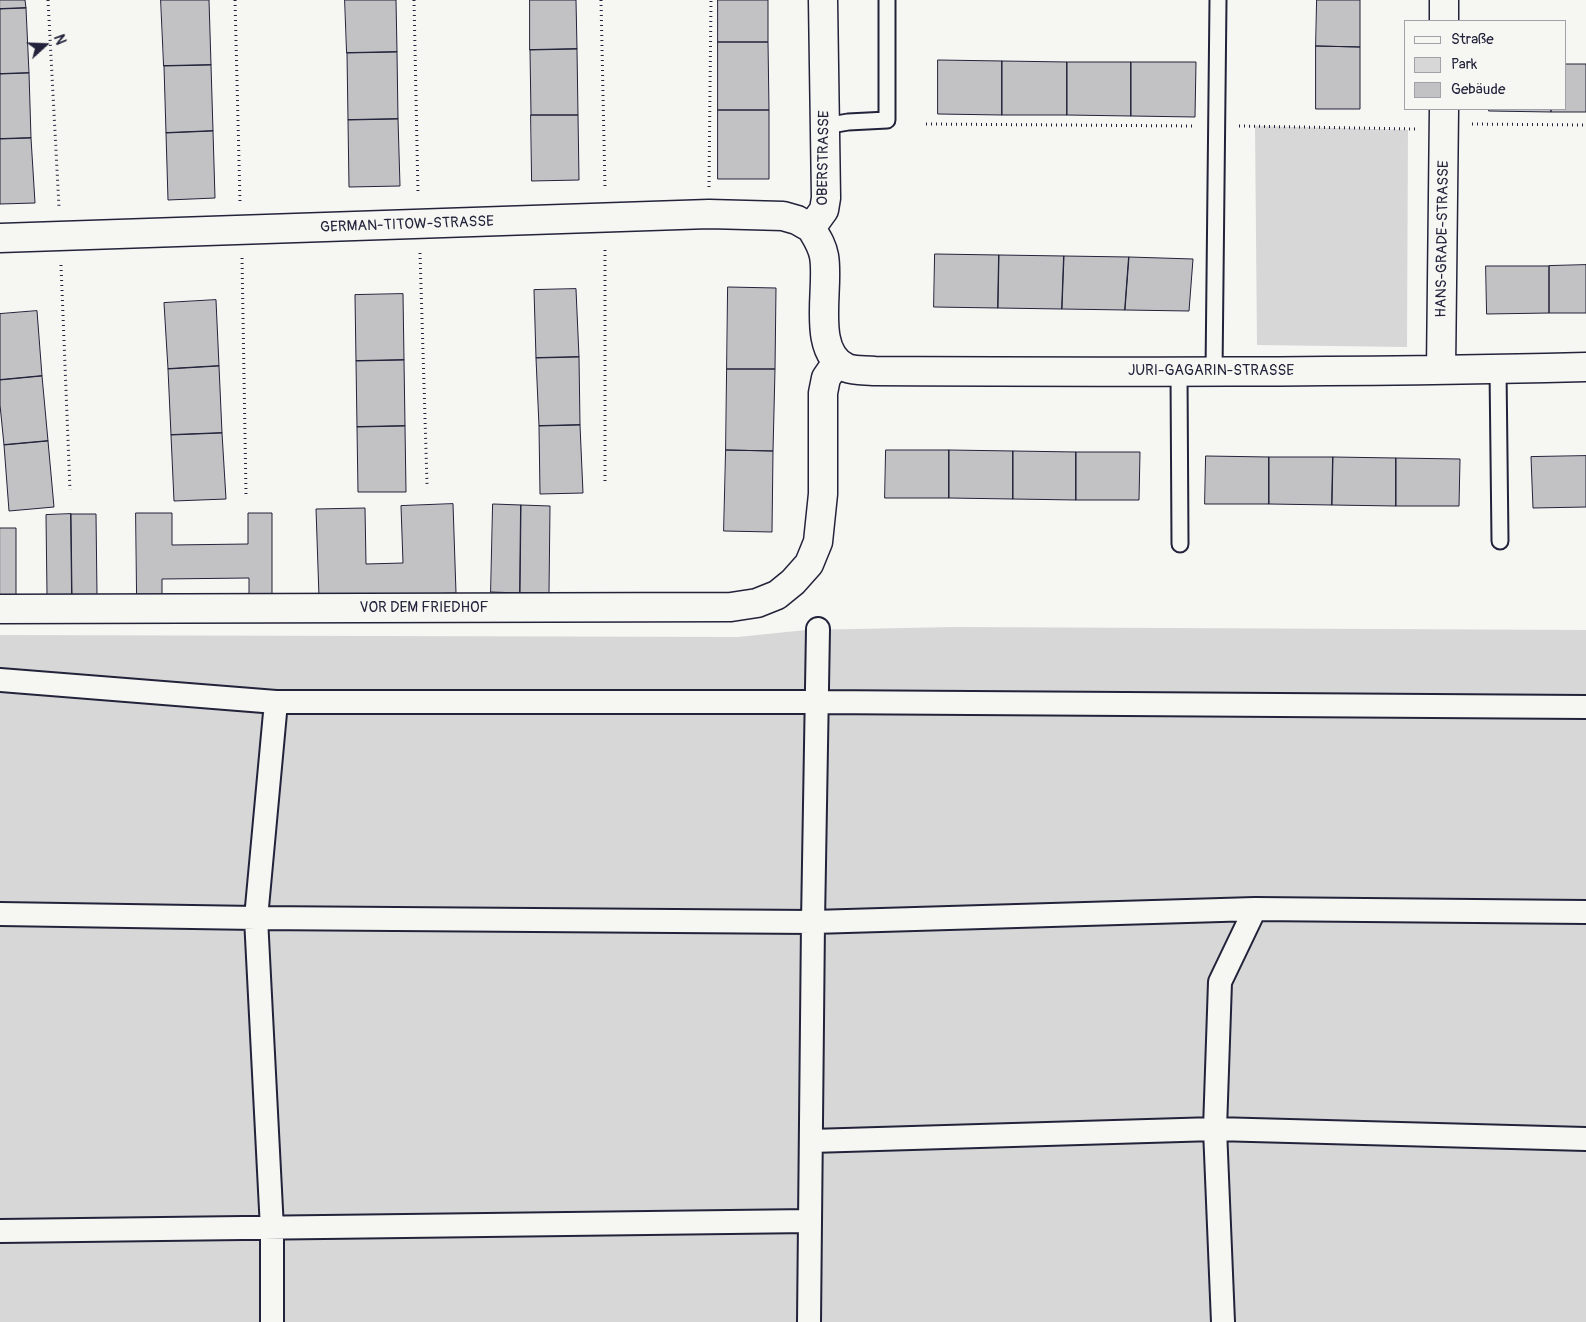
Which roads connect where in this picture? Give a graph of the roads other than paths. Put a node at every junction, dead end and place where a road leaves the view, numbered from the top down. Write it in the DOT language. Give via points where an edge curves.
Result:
graph roads {
  1 [pos="823,0"];
  2 [pos="887,0"];
  3 [pos="1218,0"];
  4 [pos="1444,0"];
  5 [pos="1444,20"];
  6 [pos="1444,121"];
  7 [pos="825,126"];
  8 [pos="811,228"];
  9 [pos="0,238"];
  10 [pos="837,362"];
  11 [pos="1586,366"];
  12 [pos="1498,369"];
  13 [pos="1441,370"];
  14 [pos="1179,372"];
  15 [pos="1214,372"];
  16 [pos="1500,541"];
  17 [pos="1180,544"];
  18 [pos="0,609"];
  19 [pos="818,630"];
  20 [pos="0,680"];
  21 [pos="276,702"];
  22 [pos="817,702"];
  23 [pos="1586,706"];
  24 [pos="1255,909"];
  25 [pos="1586,912"];
  26 [pos="0,914"];
  27 [pos="256,918"];
  28 [pos="813,922"];
  29 [pos="1215,1129"];
  30 [pos="1586,1139"];
  31 [pos="811,1141"];
  32 [pos="810,1221"];
  33 [pos="272,1229"];
  34 [pos="0,1231"];
  35 [pos="272,1322"];
  36 [pos="809,1322"];
  37 [pos="1223,1322"];
  1 -- 7 [label="street, OBERSTRASSE"];
  2 -- 7 [label="lane" via="887,120"];
  3 -- 15 [label="lane"];
  4 -- 5 [label="street"];
  6 -- 13 [label="street, HANS-GRADE-STRASSE"];
  7 -- 8 [label="street, OBERSTRASSE" via="826,198 824,210"];
  8 -- 9 [label="street, GERMAN-TITOW-STRASSE" via="783,216 708,214"];
  8 -- 10 [label="street" via="820,241 824,258 825,332 829,349"];
  10 -- 14 [label="street, JURI-GAGARIN-STRASSE" via="849,369 874,371"];
  10 -- 18 [label="street, VOR DEM FRIEDHOF" via="826,378 823,393 823,494 818,542 809,564 792,582 777,594 757,603 731,607"];
  11 -- 12 [label="street, JURI-GAGARIN-STRASSE"];
  12 -- 13 [label="street, JURI-GAGARIN-STRASSE"];
  12 -- 16 [label="lane"];
  13 -- 15 [label="street, JURI-GAGARIN-STRASSE"];
  14 -- 15 [label="street, JURI-GAGARIN-STRASSE"];
  14 -- 17 [label="lane"];
  19 -- 22 [label="street"];
  20 -- 21 [label="street"];
  21 -- 22 [label="street"];
  21 -- 27 [label="street"];
  22 -- 23 [label="street"];
  22 -- 28 [label="street"];
  24 -- 25 [label="street"];
  24 -- 28 [label="street"];
  24 -- 29 [label="street" via="1220,982"];
  26 -- 27 [label="street"];
  27 -- 28 [label="street"];
  27 -- 33 [label="street"];
  28 -- 31 [label="street"];
  29 -- 30 [label="street"];
  29 -- 31 [label="street"];
  29 -- 37 [label="street"];
  31 -- 32 [label="street"];
  32 -- 33 [label="street"];
  32 -- 36 [label="street"];
  33 -- 34 [label="street"];
  33 -- 35 [label="street"];
}
